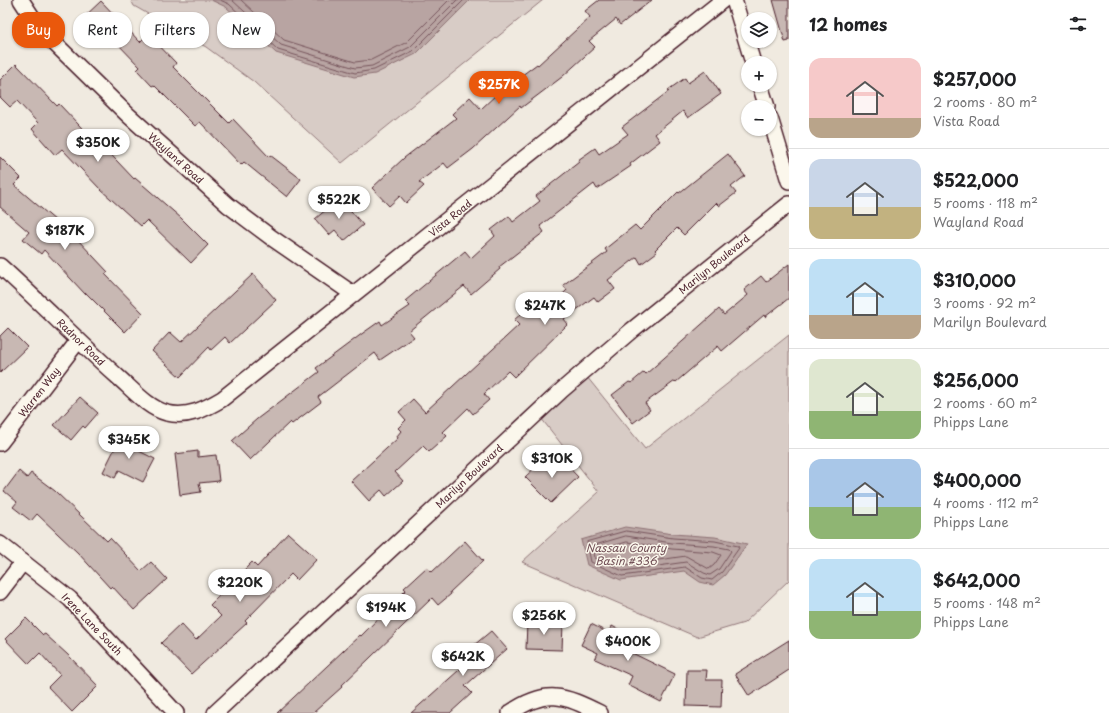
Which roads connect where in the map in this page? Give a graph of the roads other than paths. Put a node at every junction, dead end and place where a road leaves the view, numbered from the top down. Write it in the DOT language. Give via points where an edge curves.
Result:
graph roads {
  1 [pos="21,0"];
  2 [pos="723,0"];
  3 [pos="734,0"];
  4 [pos="751,56"];
  5 [pos="775,136"];
  6 [pos="789,181"];
  7 [pos="789,204"];
  8 [pos="0,266"];
  9 [pos="353,294"];
  10 [pos="78,341"];
  11 [pos="167,413"];
  12 [pos="0,443"];
  13 [pos="0,544"];
  14 [pos="23,562"];
  15 [pos="0,592"];
  16 [pos="176,713"];
  17 [pos="214,713"];
  18 [pos="510,713"];
  19 [pos="600,713"];
  1 -- 9 [label="street, Wayland Road" via="40,29 127,114 228,205"];
  2 -- 9 [label="street, Vista Road" via="408,253"];
  3 -- 4 [label="street"];
  5 -- 6 [label="street"];
  7 -- 17 [label="street, Marilyn Boulevard" via="632,330 562,390"];
  8 -- 10 [label="street, Radnor Road"];
  9 -- 11 [label="street, Vista Road" via="222,399 190,414"];
  10 -- 11 [label="street, Radnor Road" via="149,404"];
  10 -- 12 [label="street, Warren Way"];
  13 -- 14 [label="street, Irene Lane South"];
  14 -- 15 [label="street"];
  14 -- 16 [label="street, Irene Lane South" via="70,599"];
  18 -- 19 [label="street" via="523,704 545,697 574,699"];
}
